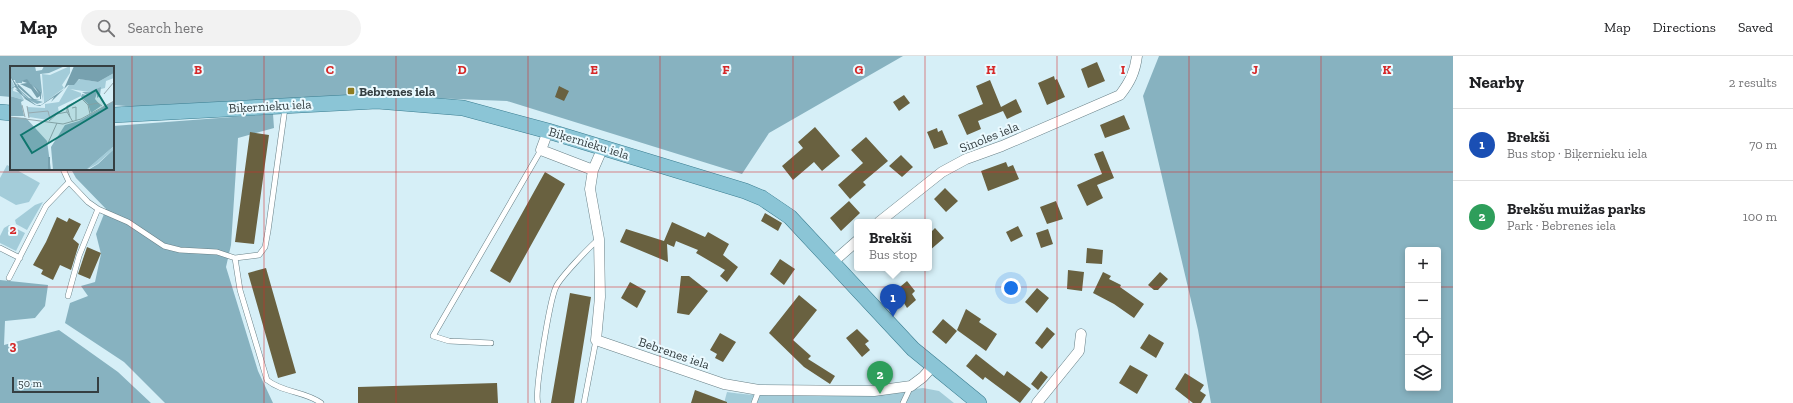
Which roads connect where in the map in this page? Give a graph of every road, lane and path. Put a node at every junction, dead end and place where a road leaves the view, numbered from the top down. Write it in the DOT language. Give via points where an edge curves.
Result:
graph roads {
  1 [pos="1137,56"];
  2 [pos="285,105"];
  3 [pos="0,112"];
  4 [pos="10,113"];
  5 [pos="114,115"];
  6 [pos="548,131"];
  7 [pos="603,147"];
  8 [pos="541,150"];
  9 [pos="63,170"];
  10 [pos="592,170"];
  11 [pos="69,182"];
  12 [pos="98,209"];
  13 [pos="883,219"];
  14 [pos="599,239"];
  15 [pos="854,244"];
  16 [pos="0,248"];
  17 [pos="20,258"];
  18 [pos="235,258"];
  19 [pos="833,262"];
  20 [pos="9,278"];
  21 [pos="68,296"];
  22 [pos="1081,334"];
  23 [pos="596,340"];
  24 [pos="491,343"];
  25 [pos="932,367"];
  26 [pos="911,386"];
  27 [pos="759,390"];
  28 [pos="322,403"];
  29 [pos="538,403"];
  30 [pos="584,403"];
  31 [pos="754,403"];
  32 [pos="903,403"];
  33 [pos="979,403"];
  34 [pos="1037,403"];
  1 -- 13 [label="street, Sinoles iela" via="1129,83 1120,95 966,159 942,172"];
  2 -- 5 [label="main road, Biķernieku iela"];
  2 -- 6 [label="main road, Biķernieku iela" via="377,101 463,108"];
  2 -- 18 [label="lane" via="265,247 258,255"];
  3 -- 4 [label="main road"];
  6 -- 7 [label="main road, Biķernieku iela"];
  6 -- 8 [label="street"];
  7 -- 10 [label="street"];
  7 -- 19 [label="main road, Biķernieku iela" via="762,198 790,217"];
  8 -- 10 [label="street"];
  8 -- 24 [label="lane" via="433,336 449,341"];
  9 -- 11 [label="lane"];
  10 -- 14 [label="street" via="590,189"];
  11 -- 12 [label="lane"];
  11 -- 17 [label="lane" via="46,206"];
  12 -- 18 [label="lane" via="128,222 164,246 180,250 217,252"];
  12 -- 21 [label="lane" via="79,256"];
  14 -- 23 [label="street" via="600,297"];
  14 -- 29 [label="lane" via="556,287 538,373"];
  15 -- 19 [label="street"];
  16 -- 17 [label="lane"];
  17 -- 20 [label="lane"];
  18 -- 28 [label="lane" via="240,290 267,380 276,387"];
  19 -- 25 [label="main road, Biķernieku iela"];
  22 -- 34 [label="street" via="1079,351"];
  23 -- 27 [label="street, Bebrenes iela" via="724,384"];
  23 -- 30 [label="lane"];
  25 -- 26 [label="street" via="923,378"];
  25 -- 33 [label="main road, Biķernieku iela"];
  26 -- 27 [label="street, Bebrenes iela" via="874,391"];
  26 -- 32 [label="lane"];
  27 -- 31 [label="lane"];
}
